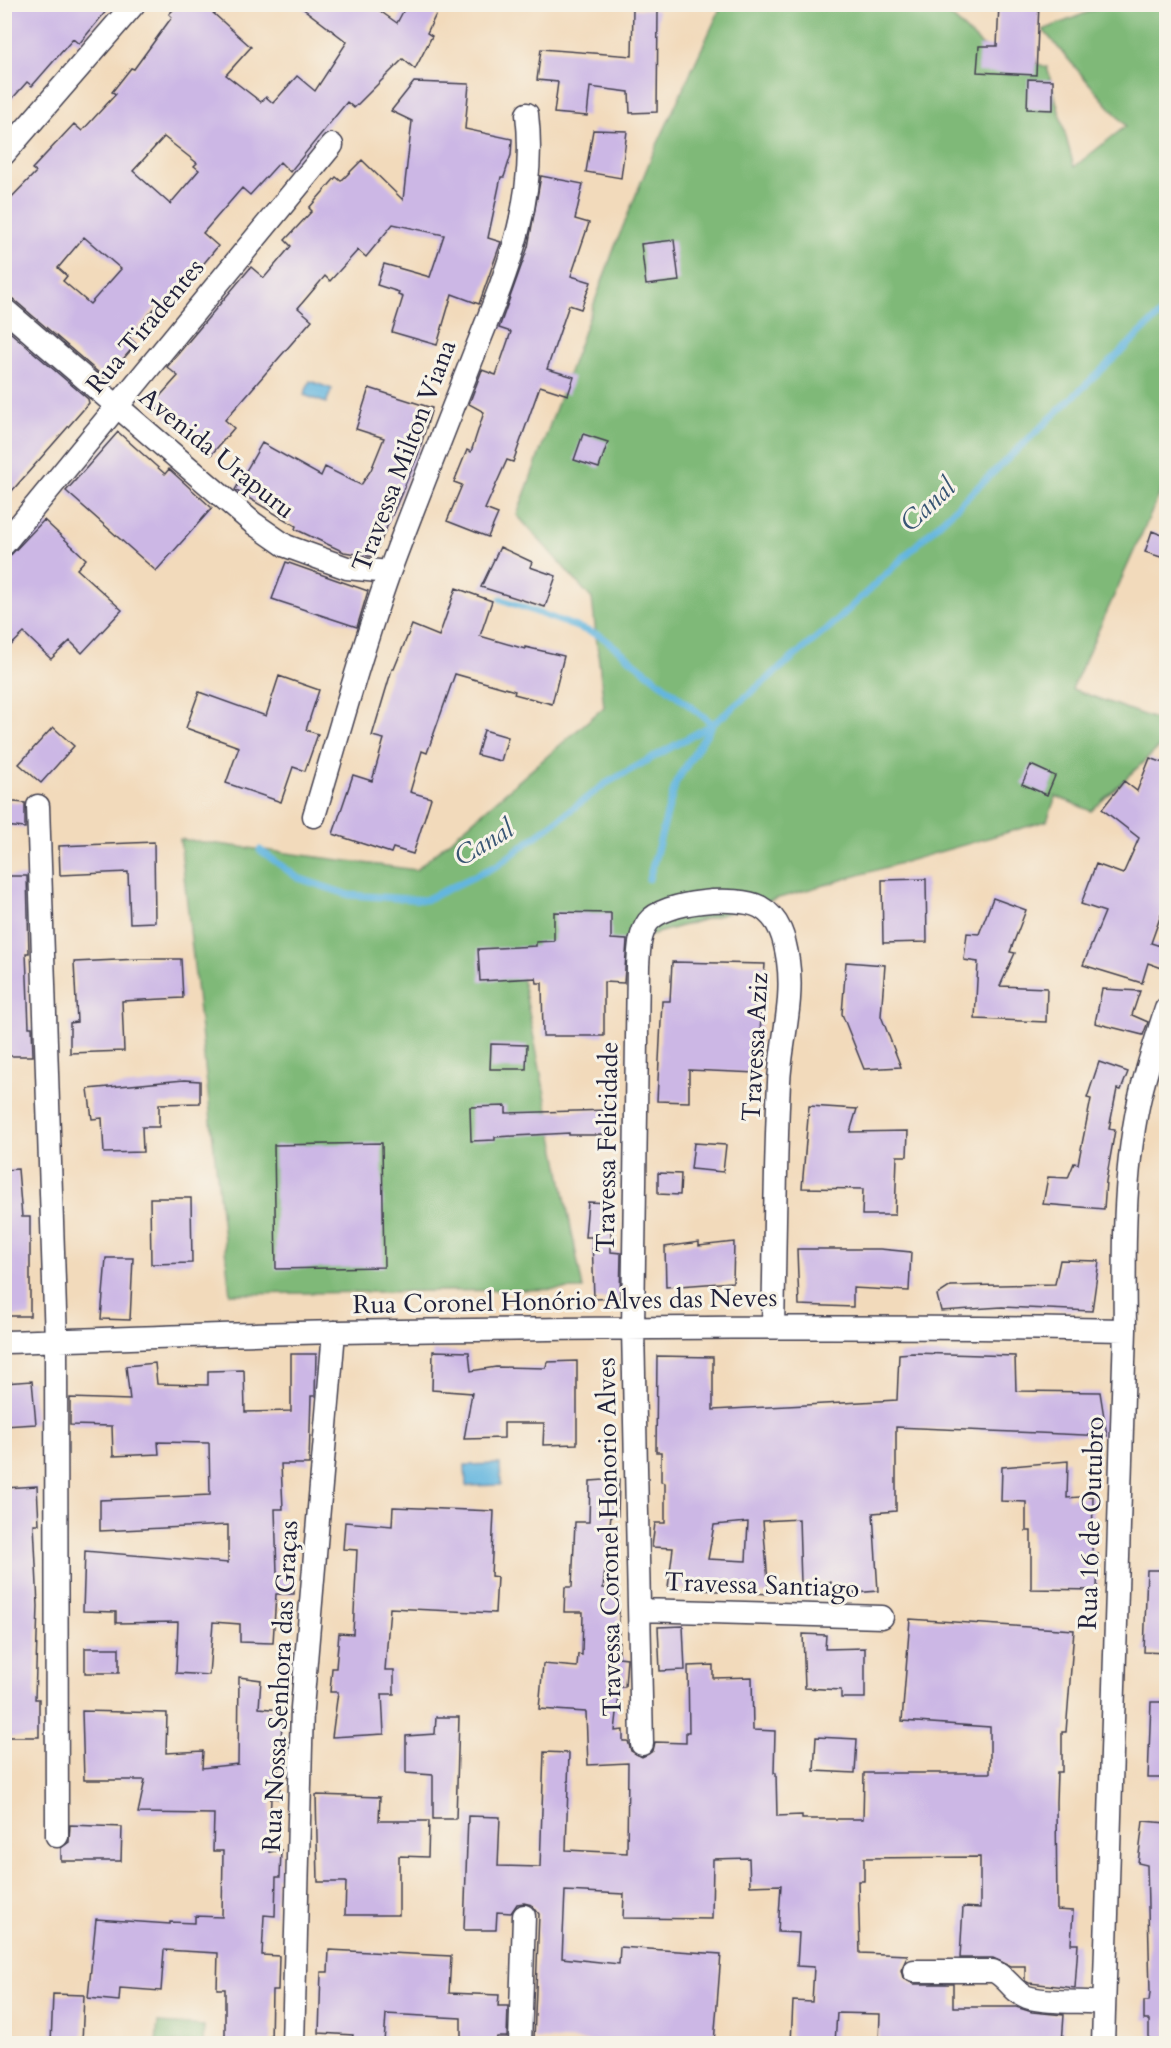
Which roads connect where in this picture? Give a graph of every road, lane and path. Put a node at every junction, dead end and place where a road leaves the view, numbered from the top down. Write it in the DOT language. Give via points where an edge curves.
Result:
graph roads {
  1 [pos="134,4"];
  2 [pos="527,114"];
  3 [pos="332,145"];
  4 [pos="4,154"];
  5 [pos="4,309"];
  6 [pos="116,406"];
  7 [pos="4,544"];
  8 [pos="389,572"];
  9 [pos="38,806"];
  10 [pos="314,816"];
  11 [pos="639,966"];
  12 [pos="1167,1009"];
  13 [pos="773,1327"];
  14 [pos="633,1329"];
  15 [pos="1125,1329"];
  16 [pos="334,1332"];
  17 [pos="56,1341"];
  18 [pos="4,1342"];
  19 [pos="640,1610"];
  20 [pos="882,1617"];
  21 [pos="642,1744"];
  22 [pos="57,1836"];
  23 [pos="524,1916"];
  24 [pos="914,1971"];
  25 [pos="1104,2003"];
  26 [pos="293,2043"];
  27 [pos="520,2043"];
  28 [pos="1102,2043"];
  1 -- 4 [label="street"];
  2 -- 8 [label="street, Travessa Milton Viana" via="530,167 522,221"];
  3 -- 6 [label="street, Rua Tiradentes"];
  5 -- 6 [label="street, Avenida Urapuru"];
  6 -- 7 [label="street, Rua Tiradentes"];
  6 -- 8 [label="street, Avenida Urapuru" via="253,523 286,546 346,568"];
  8 -- 10 [label="street, Travessa Milton Viana"];
  9 -- 17 [label="street"];
  11 -- 13 [label="street, Travessa Aziz" via="640,941 648,923 660,911 683,904 749,904 760,907 781,927 789,992 779,1080"];
  11 -- 14 [label="street, Travessa Felicidade"];
  12 -- 15 [label="street, Rua 16 de Outubro" via="1139,1103 1129,1173"];
  13 -- 14 [label="street, Rua Coronel Honório Alves das Neves"];
  13 -- 15 [label="street, Rua Coronel Honório Alves das Neves"];
  14 -- 16 [label="street, Rua Coronel Honório Alves das Neves"];
  14 -- 19 [label="street, Travessa Coronel Honorio Alves"];
  15 -- 25 [label="street, Rua 16 de Outubro"];
  16 -- 17 [label="street, Rua Coronel Honório Alves das Neves"];
  16 -- 26 [label="street, Rua Nossa Senhora das Graças" via="302,1708"];
  17 -- 18 [label="street, Rua Coronel Honório Alves das Neves"];
  17 -- 22 [label="street"];
  19 -- 20 [label="street, Travessa Santiago"];
  19 -- 21 [label="street, Travessa Coronel Honorio Alves"];
  23 -- 27 [label="street"];
  24 -- 25 [label="street" via="993,1971 1012,1989 1028,1997"];
  25 -- 28 [label="street, Rua 16 de Outubro"];
}
